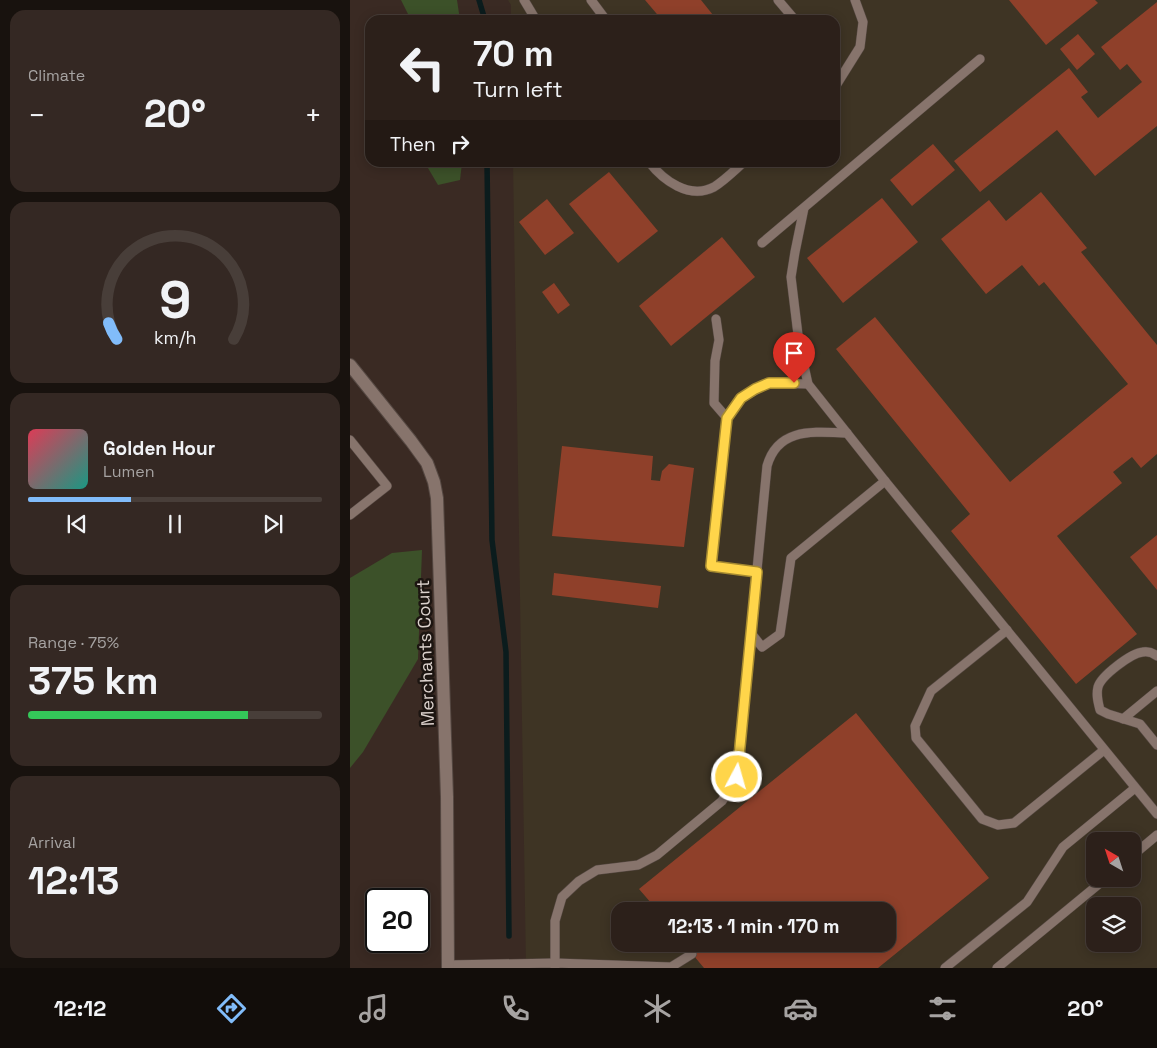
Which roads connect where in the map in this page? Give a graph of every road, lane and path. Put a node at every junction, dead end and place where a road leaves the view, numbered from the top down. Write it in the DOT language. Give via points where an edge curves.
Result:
graph roads {
  1 [pos="524,0"];
  2 [pos="591,0"];
  3 [pos="778,0"];
  4 [pos="855,0"];
  5 [pos="533,15"];
  6 [pos="602,15"];
  7 [pos="790,15"];
  8 [pos="980,58"];
  9 [pos="841,78"];
  10 [pos="653,167"];
  11 [pos="738,167"];
  12 [pos="804,208"];
  13 [pos="762,243"];
  14 [pos="716,319"];
  15 [pos="350,365"];
  16 [pos="808,384"];
  17 [pos="727,418"];
  18 [pos="847,434"];
  19 [pos="350,440"];
  20 [pos="885,481"];
  21 [pos="350,515"];
  22 [pos="757,572"];
  23 [pos="1007,630"];
  24 [pos="751,633"];
  25 [pos="1157,656"];
  26 [pos="1157,692"];
  27 [pos="1123,719"];
  28 [pos="1157,745"];
  29 [pos="1104,750"];
  30 [pos="1135,788"];
  31 [pos="1157,814"];
  32 [pos="1157,835"];
  33 [pos="1141,848"];
  34 [pos="1093,888"];
  35 [pos="692,954"];
  36 [pos="555,966"];
  37 [pos="448,967"];
  38 [pos="945,968"];
  39 [pos="997,968"];
  1 -- 5 [label="lane"];
  2 -- 6 [label="lane"];
  3 -- 7 [label="lane"];
  4 -- 9 [label="lane" via="863,22 860,47"];
  8 -- 12 [label="lane"];
  10 -- 11 [label="lane" via="678,187 696,191 713,188"];
  12 -- 13 [label="lane"];
  12 -- 16 [label="lane" via="791,278"];
  14 -- 17 [label="lane" via="719,340 714,403"];
  15 -- 37 [label="street, Merchants Court" via="427,463 437,498 447,797"];
  16 -- 17 [label="lane" via="769,383 741,398"];
  16 -- 18 [label="lane"];
  17 -- 22 [label="lane" via="711,566"];
  18 -- 20 [label="lane"];
  18 -- 22 [label="lane" via="798,434 786,439 770,454"];
  19 -- 21 [label="lane" via="387,486"];
  20 -- 23 [label="lane"];
  20 -- 24 [label="lane" via="791,558 780,634 762,647"];
  22 -- 24 [label="lane"];
  23 -- 29 [label="lane"];
  23 -- 29 [label="lane" via="931,691 915,726 916,738 930,756 982,819 998,825 1014,822"];
  24 -- 36 [label="lane" via="737,777 722,801 658,855 638,865 597,870 562,897 555,920"];
  25 -- 27 [label="lane" via="1143,652 1130,656 1103,677 1098,686 1096,698 1100,710"];
  26 -- 27 [label="lane"];
  27 -- 28 [label="lane" via="1140,724"];
  29 -- 30 [label="lane"];
  30 -- 31 [label="lane"];
  30 -- 38 [label="lane" via="1063,847 1027,902"];
  32 -- 33 [label="lane"];
  34 -- 39 [label="lane"];
  35 -- 36 [label="lane" via="671,967"];
  36 -- 37 [label="lane"];
}
